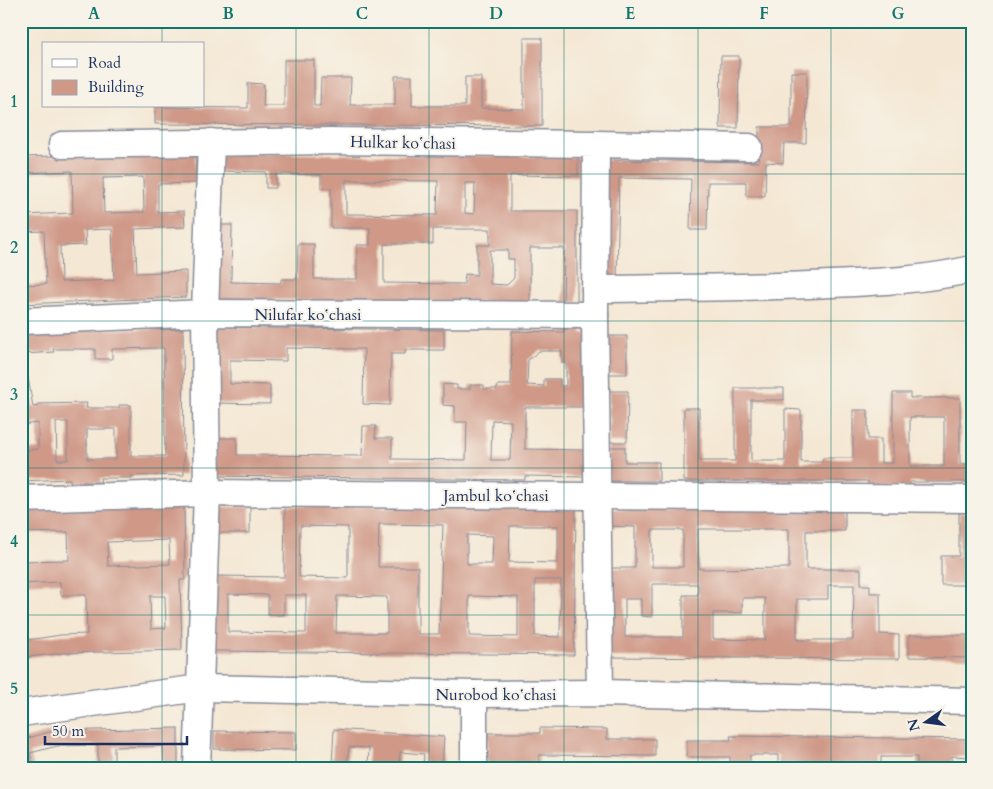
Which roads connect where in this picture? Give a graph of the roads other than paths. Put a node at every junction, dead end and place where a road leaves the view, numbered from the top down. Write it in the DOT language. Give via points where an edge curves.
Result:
graph roads {
  1 [pos="211,142"];
  2 [pos="596,144"];
  3 [pos="62,145"];
  4 [pos="749,147"];
  5 [pos="972,269"];
  6 [pos="594,289"];
  7 [pos="205,314"];
  8 [pos="594,315"];
  9 [pos="21,321"];
  10 [pos="207,493"];
  11 [pos="596,495"];
  12 [pos="21,498"];
  13 [pos="972,499"];
  14 [pos="200,688"];
  15 [pos="600,693"];
  16 [pos="474,694"];
  17 [pos="972,700"];
  18 [pos="21,713"];
  19 [pos="197,768"];
  20 [pos="474,768"];
  1 -- 2 [label="street, Hulkar koʻchasi"];
  1 -- 3 [label="street, Hulkar koʻchasi"];
  1 -- 7 [label="street"];
  2 -- 4 [label="street, Hulkar koʻchasi"];
  2 -- 6 [label="street"];
  5 -- 6 [label="street" via="883,281"];
  6 -- 8 [label="street"];
  7 -- 8 [label="street, Nilufar koʻchasi"];
  7 -- 9 [label="street, Nilufar koʻchasi"];
  7 -- 10 [label="street"];
  8 -- 11 [label="street"];
  10 -- 11 [label="street, Jambul koʻchasi"];
  10 -- 12 [label="street, Jambul koʻchasi"];
  10 -- 14 [label="street"];
  11 -- 13 [label="street, Jambul koʻchasi"];
  11 -- 15 [label="street"];
  14 -- 16 [label="street, Nurobod koʻchasi"];
  14 -- 18 [label="street, Nurobod koʻchasi"];
  14 -- 19 [label="street"];
  15 -- 16 [label="street, Nurobod koʻchasi"];
  15 -- 17 [label="street, Nurobod koʻchasi"];
  16 -- 20 [label="street"];
}
